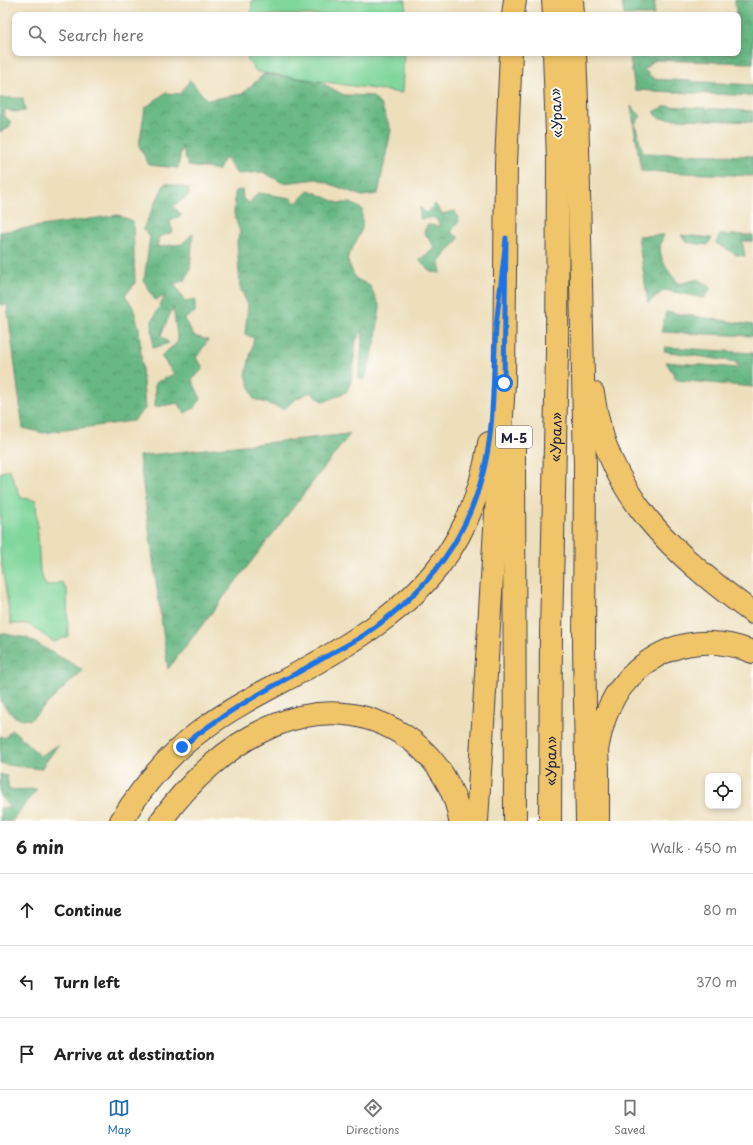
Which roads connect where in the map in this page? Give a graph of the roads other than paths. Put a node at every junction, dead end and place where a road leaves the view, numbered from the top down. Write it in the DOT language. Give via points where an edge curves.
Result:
graph roads {
  1 [pos="515,0"];
  2 [pos="554,0"];
  3 [pos="572,0"];
  4 [pos="513,12"];
  5 [pos="554,12"];
  6 [pos="572,12"];
  7 [pos="512,56"];
  8 [pos="512,56"];
  9 [pos="554,56"];
  10 [pos="575,56"];
  11 [pos="506,238"];
  12 [pos="581,326"];
  13 [pos="753,613"];
  14 [pos="753,652"];
  15 [pos="121,821"];
  16 [pos="161,821"];
  17 [pos="460,821"];
  18 [pos="477,821"];
  19 [pos="515,821"];
  20 [pos="550,821"];
  21 [pos="587,821"];
  22 [pos="598,821"];
  1 -- 4 [label="main road"];
  2 -- 5 [label="main road"];
  3 -- 6 [label="main road"];
  7 -- 11 [label="main road" via="506,163"];
  8 -- 19 [label="main road, М-5"];
  9 -- 20 [label="main road, «Урал»" via="558,190"];
  10 -- 12 [label="main road"];
  11 -- 15 [label="main road" via="496,326 491,426 485,468 464,527 449,554 430,579 405,603 363,636 202,729 162,767"];
  11 -- 18 [label="main road" via="504,383"];
  12 -- 13 [label="main road" via="587,348 595,408 621,480 664,539 693,566"];
  12 -- 21 [label="main road" via="585,466 584,645"];
  14 -- 22 [label="main road" via="736,646 693,643 653,657 629,679 615,695 606,713 598,746"];
  16 -- 17 [label="main road" via="189,787 238,744 288,719 315,714 363,717 400,732 430,757 441,773 451,791"];
}
